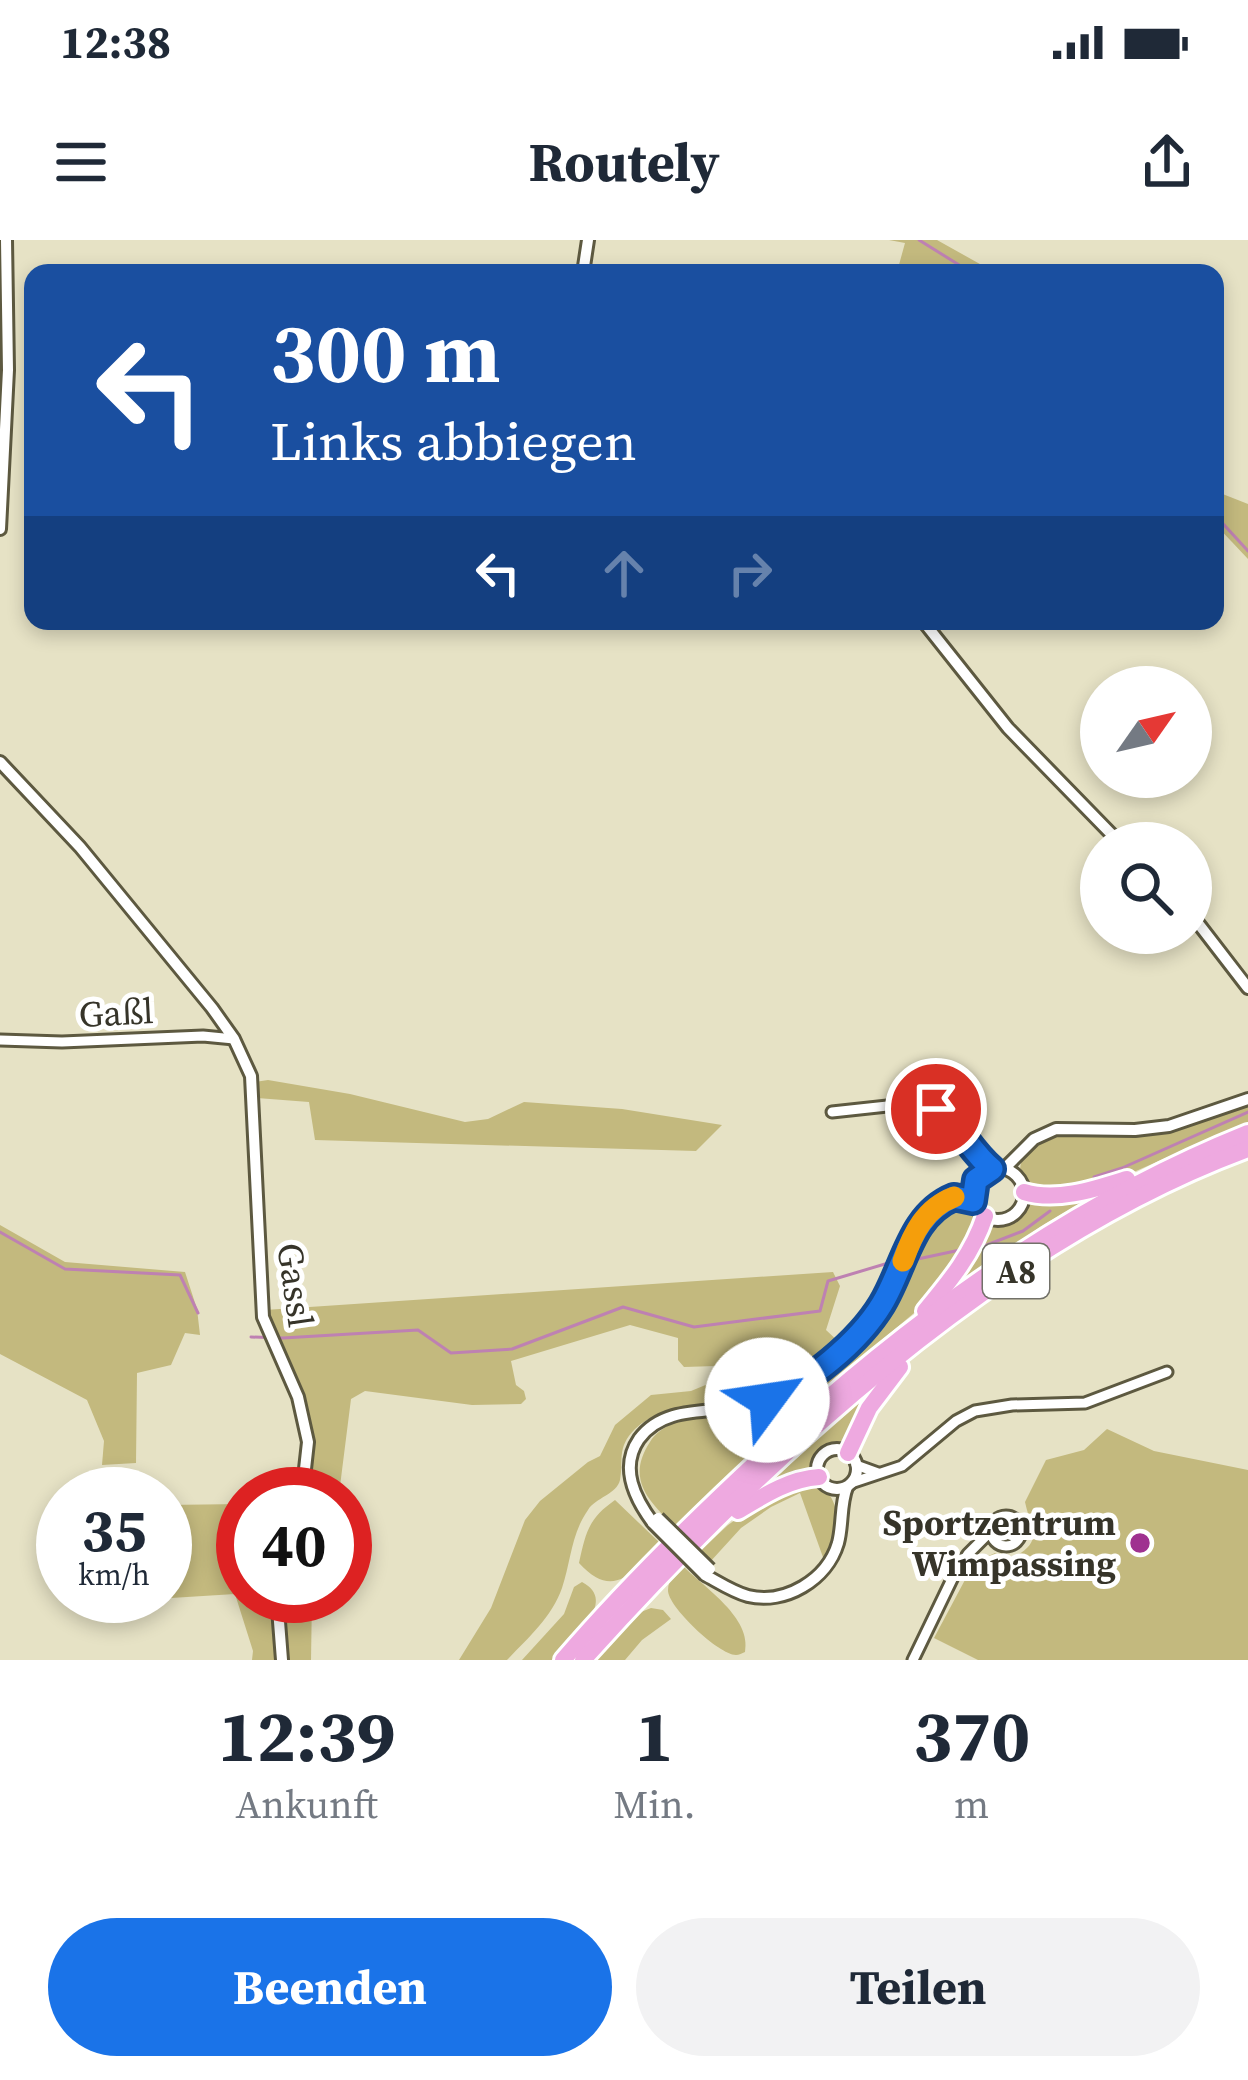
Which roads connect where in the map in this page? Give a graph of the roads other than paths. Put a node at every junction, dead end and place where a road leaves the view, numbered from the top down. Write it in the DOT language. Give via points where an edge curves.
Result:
graph roads {
  1 [pos="6,240"];
  2 [pos="0,529"];
  3 [pos="930,630"];
  4 [pos="0,762"];
  5 [pos="1100,822"];
  6 [pos="1212,941"];
  7 [pos="1248,988"];
  8 [pos="234,1039"];
  9 [pos="0,1040"];
  10 [pos="1248,1099"];
  11 [pos="832,1112"];
  12 [pos="1248,1133"];
  13 [pos="1248,1149"];
  14 [pos="975,1155"];
  15 [pos="1019,1156"];
  16 [pos="998,1169"];
  17 [pos="1163,1170"];
  18 [pos="976,1181"];
  19 [pos="1020,1184"];
  20 [pos="954,1197"];
  21 [pos="979,1209"];
  22 [pos="912,1338"];
  23 [pos="1167,1372"];
  24 [pos="852,1459"];
  25 [pos="305,1467"];
  26 [pos="878,1473"];
  27 [pos="819,1477"];
  28 [pos="844,1486"];
  29 [pos="707,1531"];
  30 [pos="993,1537"];
  31 [pos="279,1623"];
  32 [pos="282,1660"];
  33 [pos="563,1660"];
  34 [pos="583,1660"];
  35 [pos="913,1660"];
  1 -- 2 [label="street"];
  3 -- 5 [label="street" via="1008,728"];
  4 -- 8 [label="street"];
  6 -- 7 [label="street"];
  8 -- 9 [label="street, Gaßl"];
  8 -- 25 [label="street, Gassl" via="251,1076 262,1317 298,1397"];
  10 -- 15 [label="street" via="1150,1129 1056,1129"];
  11 -- 14 [label="street" via="926,1105 954,1122"];
  12 -- 17 [label="highway, A8"];
  13 -- 22 [label="highway, A8" via="1082,1229"];
  14 -- 16 [label="street"];
  14 -- 18 [label="street"];
  15 -- 16 [label="street"];
  15 -- 19 [label="street"];
  16 -- 18 [label="street"];
  16 -- 19 [label="street"];
  17 -- 19 [label="highway" via="1082,1192 1040,1196"];
  17 -- 22 [label="highway, A8" via="989,1271"];
  18 -- 20 [label="street"];
  18 -- 21 [label="street"];
  19 -- 21 [label="street" via="1022,1204 1013,1215 999,1220"];
  20 -- 21 [label="street"];
  20 -- 28 [label="street, bridge" via="925,1216 890,1289 850,1342 778,1396 671,1416 645,1432 629,1468 632,1488 656,1521 708,1572 754,1597 781,1595 820,1574 839,1537"];
  21 -- 22 [label="highway" via="979,1234"];
  22 -- 24 [label="highway" via="869,1408"];
  22 -- 29 [label="highway, A8"];
  22 -- 33 [label="highway, A8" via="741,1477"];
  23 -- 26 [label="street" via="1085,1403 975,1411 902,1466"];
  24 -- 26 [label="street"];
  24 -- 27 [label="street" via="838,1449 826,1453"];
  24 -- 28 [label="street" via="857,1472"];
  26 -- 28 [label="street"];
  27 -- 28 [label="street"];
  27 -- 29 [label="highway" via="777,1489"];
  29 -- 34 [label="highway, A8"];
  30 -- 35 [label="street" via="955,1573"];
  31 -- 32 [label="street"];
}
